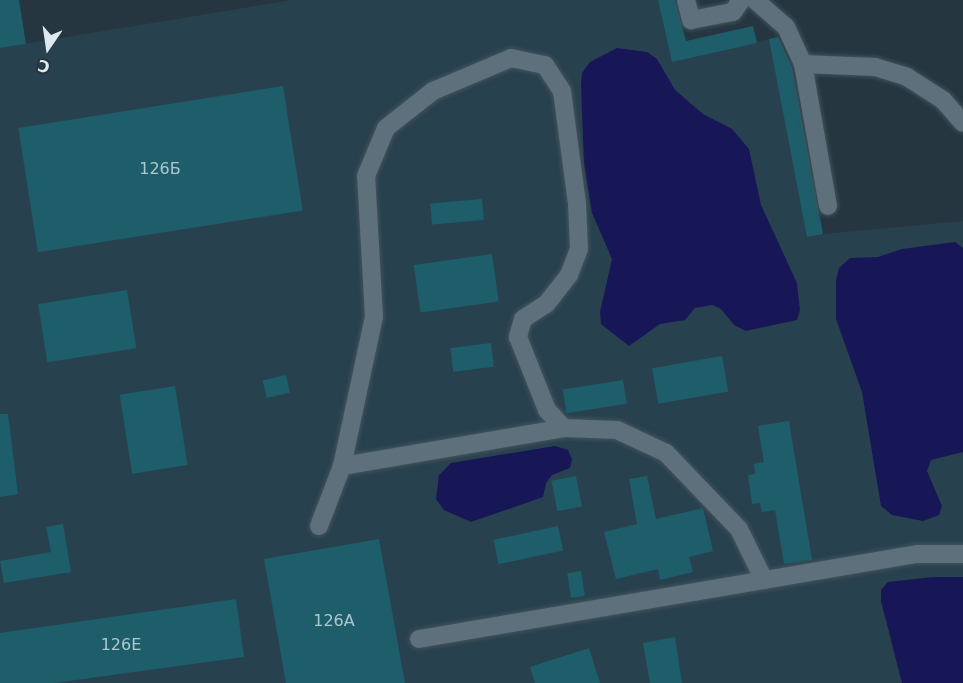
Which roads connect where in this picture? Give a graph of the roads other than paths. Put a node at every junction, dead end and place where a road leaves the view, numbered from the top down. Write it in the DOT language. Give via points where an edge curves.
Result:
graph roads {
  1 [pos="686,0"];
  2 [pos="741,0"];
  3 [pos="755,0"];
  4 [pos="803,64"];
  5 [pos="963,123"];
  6 [pos="828,206"];
  7 [pos="564,428"];
  8 [pos="342,466"];
  9 [pos="319,526"];
  10 [pos="963,554"];
  11 [pos="764,580"];
  12 [pos="419,639"];
  1 -- 2 [label="lane" via="691,20 733,12"];
  3 -- 4 [label="lane" via="786,27"];
  4 -- 5 [label="lane" via="875,67 908,77 943,100"];
  4 -- 6 [label="lane"];
  7 -- 8 [label="lane"];
  7 -- 8 [label="lane" via="548,411 518,337 523,319 546,304 569,276 579,249 562,91 545,64 511,58 433,91 386,129 366,176 374,317"];
  7 -- 11 [label="lane" via="617,430 666,453 739,529"];
  8 -- 9 [label="lane"];
  10 -- 11 [label="lane" via="917,554"];
  11 -- 12 [label="lane"];
}
